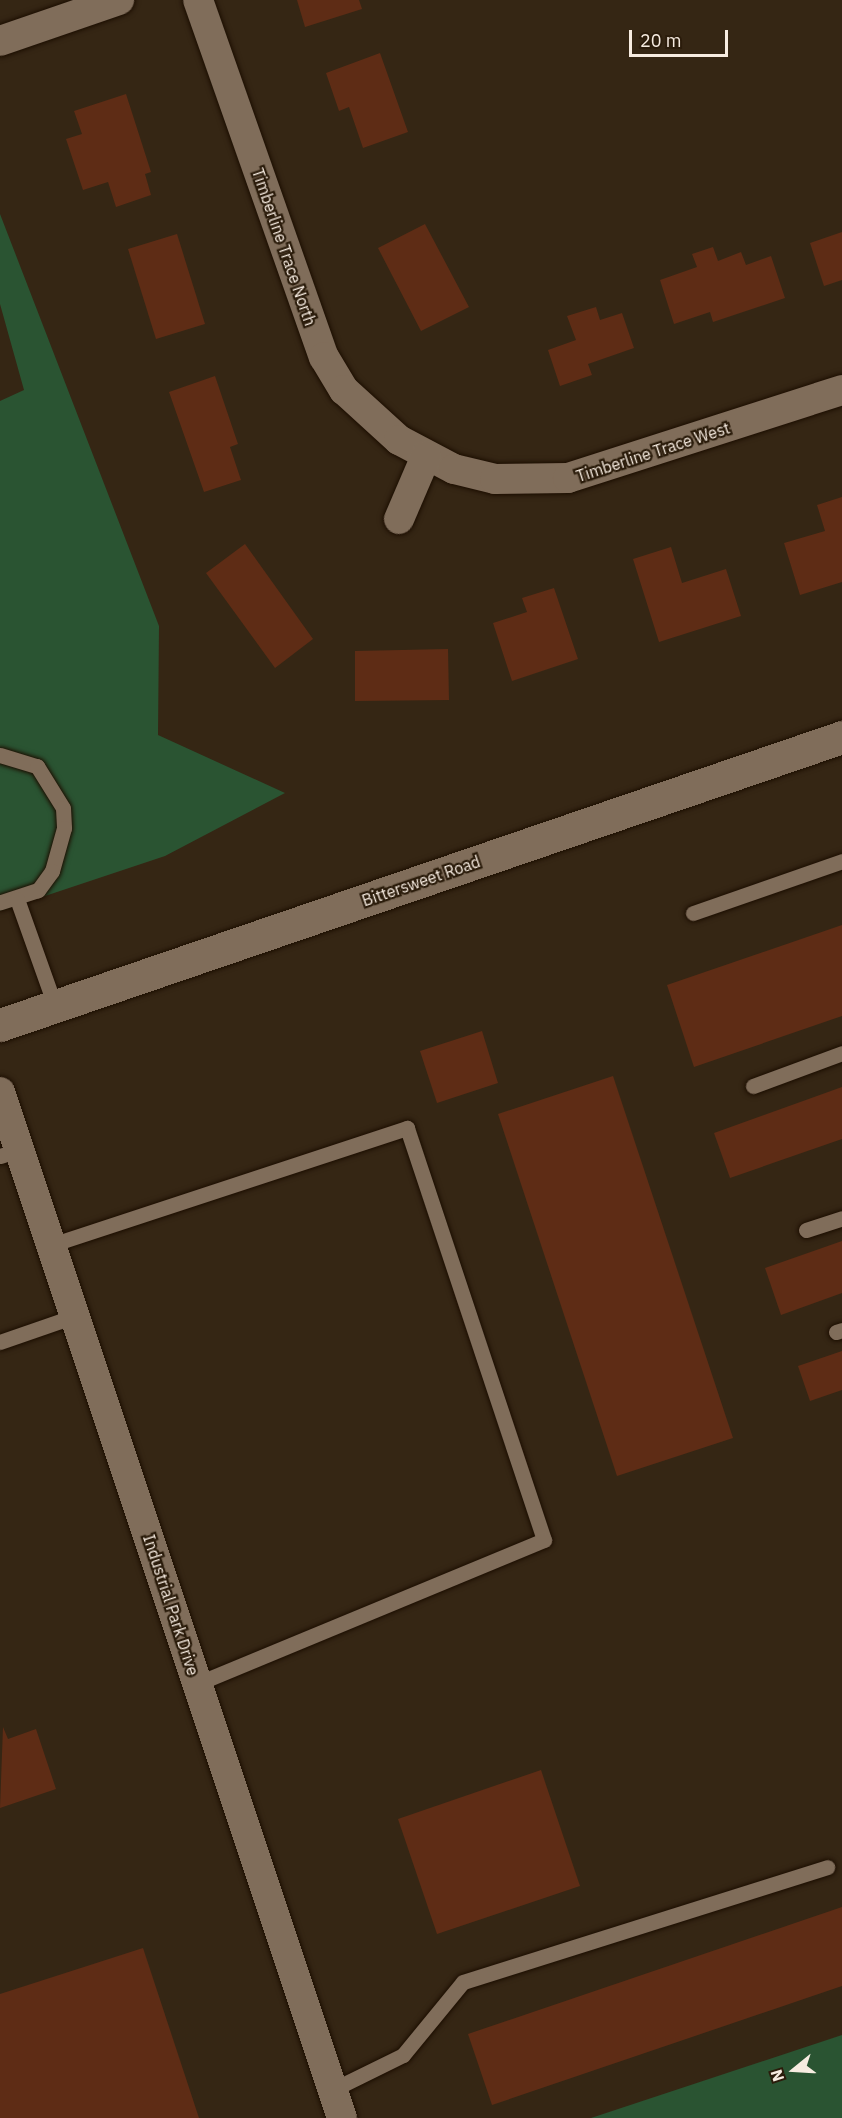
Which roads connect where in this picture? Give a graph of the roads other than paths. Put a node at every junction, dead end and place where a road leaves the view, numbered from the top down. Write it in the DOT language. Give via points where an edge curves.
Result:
graph roads {
  1 [pos="119,0"];
  2 [pos="198,0"];
  3 [pos="0,40"];
  4 [pos="842,390"];
  5 [pos="426,456"];
  6 [pos="399,519"];
  7 [pos="842,737"];
  8 [pos="0,755"];
  9 [pos="842,861"];
  10 [pos="17,899"];
  11 [pos="0,902"];
  12 [pos="693,913"];
  13 [pos="56,1006"];
  14 [pos="0,1025"];
  15 [pos="842,1053"];
  16 [pos="753,1086"];
  17 [pos="0,1092"];
  18 [pos="9,1153"];
  19 [pos="842,1218"];
  20 [pos="806,1230"];
  21 [pos="51,1245"];
  22 [pos="75,1317"];
  23 [pos="0,1342"];
  24 [pos="197,1684"];
  25 [pos="827,1868"];
  26 [pos="332,2090"];
  27 [pos="342,2118"];
  1 -- 3 [label="street"];
  2 -- 5 [label="street, Timberline Trace North" via="324,357 367,414"];
  4 -- 5 [label="street, Timberline Trace West" via="568,478 495,479"];
  5 -- 6 [label="street"];
  7 -- 13 [label="street, Bittersweet Road"];
  8 -- 10 [label="lane" via="37,766 63,808 61,849 52,871 38,890"];
  9 -- 12 [label="lane"];
  10 -- 11 [label="lane"];
  10 -- 13 [label="lane"];
  13 -- 14 [label="street, Bittersweet Road"];
  15 -- 16 [label="lane"];
  17 -- 18 [label="street, Industrial Park Drive"];
  18 -- 21 [label="street, Industrial Park Drive"];
  19 -- 20 [label="lane"];
  21 -- 22 [label="street, Industrial Park Drive"];
  21 -- 24 [label="lane" via="407,1128 426,1184 544,1540"];
  22 -- 23 [label="lane"];
  22 -- 24 [label="street, Industrial Park Drive"];
  24 -- 26 [label="street, Industrial Park Drive"];
  25 -- 26 [label="lane" via="463,1982 403,2055"];
  26 -- 27 [label="street, Industrial Park Drive"];
}
